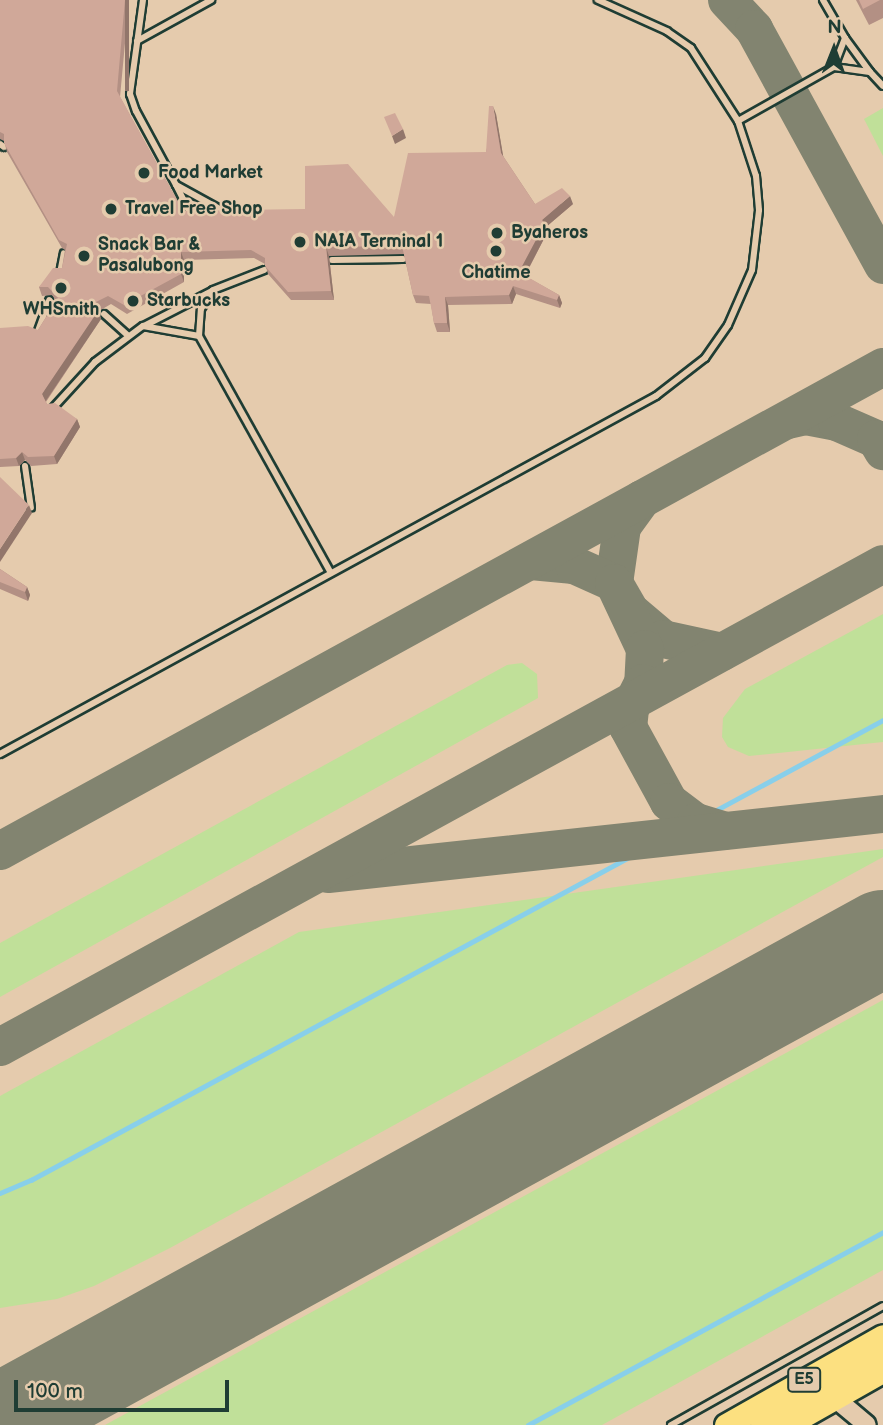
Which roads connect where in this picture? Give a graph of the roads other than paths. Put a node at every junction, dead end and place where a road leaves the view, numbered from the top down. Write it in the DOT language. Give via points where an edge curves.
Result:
graph roads {
  1 [pos="143,0"];
  2 [pos="211,0"];
  3 [pos="598,0"];
  4 [pos="823,0"];
  5 [pos="845,38"];
  6 [pos="137,41"];
  7 [pos="834,67"];
  8 [pos="870,72"];
  9 [pos="883,86"];
  10 [pos="737,121"];
  11 [pos="176,185"];
  12 [pos="191,215"];
  13 [pos="230,215"];
  14 [pos="64,253"];
  15 [pos="403,259"];
  16 [pos="332,260"];
  17 [pos="264,270"];
  18 [pos="60,273"];
  19 [pos="214,290"];
  20 [pos="49,300"];
  21 [pos="104,314"];
  22 [pos="143,326"];
  23 [pos="37,334"];
  24 [pos="127,335"];
  25 [pos="199,337"];
  26 [pos="53,408"];
  27 [pos="25,466"];
  28 [pos="31,508"];
  29 [pos="331,573"];
  30 [pos="0,754"];
  31 [pos="883,1306"];
  32 [pos="883,1336"];
  33 [pos="883,1356"];
  34 [pos="883,1373"];
  35 [pos="836,1399"];
  36 [pos="794,1424"];
  37 [pos="671,1425"];
  38 [pos="726,1425"];
  39 [pos="762,1425"];
  40 [pos="867,1425"];
  1 -- 6 [label="lane"];
  2 -- 6 [label="lane"];
  3 -- 10 [label="lane" via="682,40"];
  4 -- 5 [label="lane"];
  5 -- 7 [label="lane"];
  5 -- 8 [label="lane"];
  6 -- 11 [label="lane" via="130,94"];
  7 -- 8 [label="lane"];
  7 -- 10 [label="lane"];
  8 -- 9 [label="lane"];
  10 -- 29 [label="lane" via="756,176 757,244 738,306 705,358 656,396"];
  11 -- 12 [label="lane"];
  11 -- 13 [label="lane"];
  14 -- 18 [label="lane"];
  15 -- 16 [label="lane"];
  17 -- 19 [label="lane"];
  19 -- 22 [label="lane"];
  19 -- 25 [label="lane" via="201,309"];
  20 -- 23 [label="lane"];
  21 -- 24 [label="lane"];
  22 -- 24 [label="lane"];
  22 -- 25 [label="lane"];
  24 -- 26 [label="lane"];
  25 -- 29 [label="lane"];
  27 -- 28 [label="lane"];
  29 -- 30 [label="lane"];
  31 -- 37 [label="lane"];
  32 -- 38 [label="highway, E5"];
  33 -- 39 [label="highway, E5"];
  34 -- 35 [label="main road"];
  35 -- 36 [label="main road"];
  35 -- 40 [label="main road"];
}
